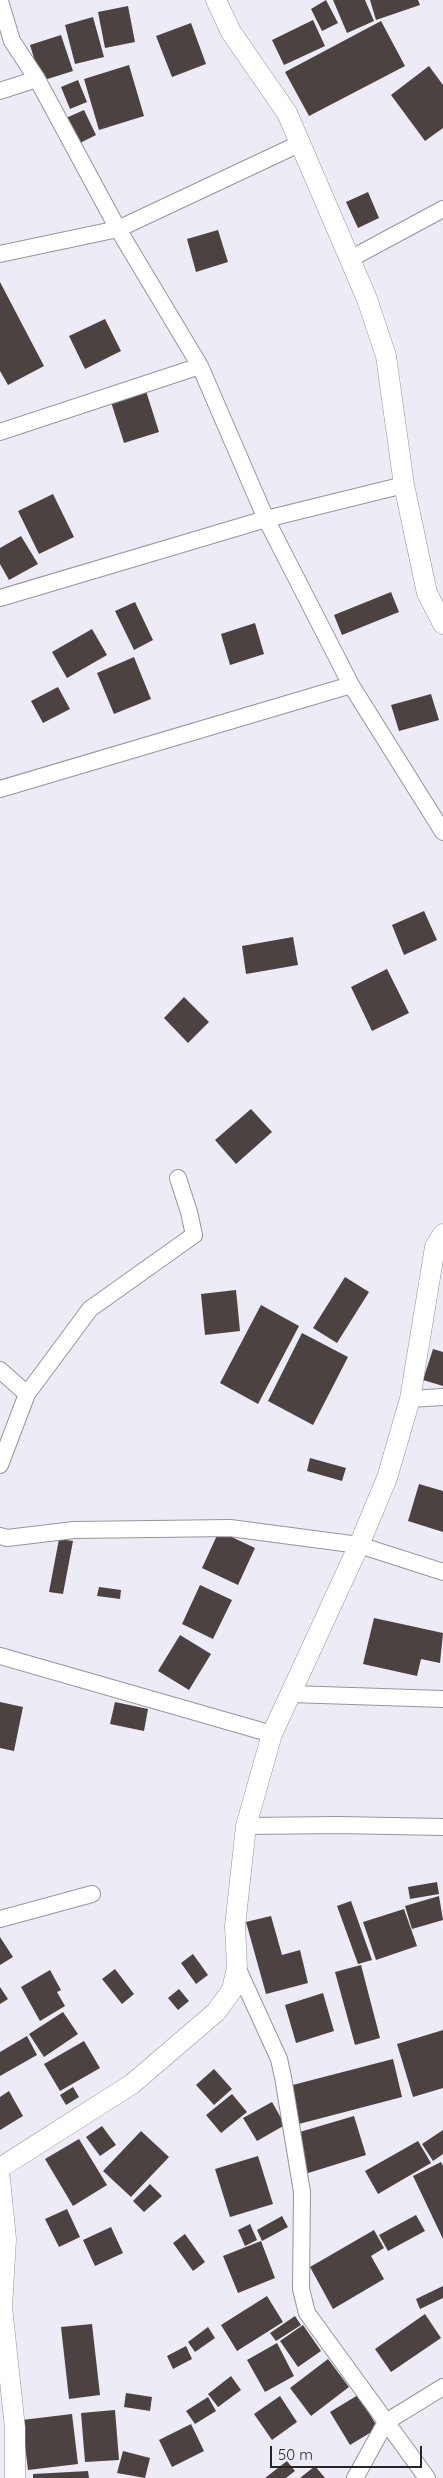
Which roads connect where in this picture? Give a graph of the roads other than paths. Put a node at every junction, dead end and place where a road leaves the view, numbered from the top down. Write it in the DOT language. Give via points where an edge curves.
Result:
graph roads {
  1 [pos="0,0"];
  2 [pos="216,0"];
  3 [pos="37,79"];
  4 [pos="0,91"];
  5 [pos="301,143"];
  6 [pos="443,209"];
  7 [pos="118,228"];
  8 [pos="0,254"];
  9 [pos="350,259"];
  10 [pos="200,366"];
  11 [pos="0,432"];
  12 [pos="404,485"];
  13 [pos="266,519"];
  14 [pos="0,598"];
  15 [pos="443,624"];
  16 [pos="351,685"];
  17 [pos="0,789"];
  18 [pos="443,832"];
  19 [pos="178,1178"];
  20 [pos="440,1243"];
  21 [pos="0,1370"];
  22 [pos="27,1394"];
  23 [pos="443,1397"];
  24 [pos="410,1399"];
  25 [pos="0,1464"];
  26 [pos="0,1536"];
  27 [pos="359,1545"];
  28 [pos="443,1572"];
  29 [pos="0,1656"];
  30 [pos="291,1694"];
  31 [pos="443,1699"];
  32 [pos="272,1734"];
  33 [pos="246,1826"];
  34 [pos="443,1827"];
  35 [pos="92,1894"];
  36 [pos="0,1919"];
  37 [pos="237,1967"];
  38 [pos="0,2168"];
  39 [pos="0,2179"];
  40 [pos="1,2307"];
  41 [pos="3,2346"];
  42 [pos="443,2387"];
  43 [pos="386,2422"];
  44 [pos="14,2478"];
  45 [pos="354,2478"];
  46 [pos="427,2478"];
  1 -- 3 [label="street" via="12,41"];
  2 -- 5 [label="street" via="231,32 287,113"];
  3 -- 4 [label="street"];
  3 -- 7 [label="street"];
  5 -- 7 [label="street"];
  5 -- 9 [label="street"];
  6 -- 9 [label="street"];
  7 -- 8 [label="street"];
  7 -- 10 [label="street"];
  9 -- 12 [label="street" via="386,356"];
  10 -- 11 [label="street"];
  10 -- 13 [label="street"];
  12 -- 13 [label="street"];
  12 -- 15 [label="street" via="427,593"];
  13 -- 14 [label="street"];
  13 -- 16 [label="street"];
  16 -- 17 [label="street"];
  16 -- 18 [label="street"];
  19 -- 22 [label="street" via="194,1235 90,1309"];
  20 -- 24 [label="street"];
  21 -- 22 [label="street"];
  22 -- 25 [label="street"];
  23 -- 24 [label="street"];
  24 -- 27 [label="street" via="387,1478"];
  26 -- 27 [label="street" via="7,1538 74,1530 230,1528"];
  27 -- 28 [label="street"];
  27 -- 30 [label="street"];
  29 -- 32 [label="street"];
  30 -- 31 [label="street"];
  30 -- 32 [label="street"];
  32 -- 33 [label="street"];
  33 -- 34 [label="street"];
  33 -- 37 [label="street" via="235,1926"];
  35 -- 36 [label="street"];
  37 -- 38 [label="street" via="232,1990 216,2012 132,2084"];
  37 -- 43 [label="street" via="283,2077 302,2192 302,2289 306,2313"];
  39 -- 40 [label="street" via="6,2239"];
  40 -- 41 [label="street"];
  41 -- 44 [label="street" via="15,2428"];
  42 -- 43 [label="street"];
  43 -- 45 [label="street"];
  43 -- 46 [label="street"];
}
